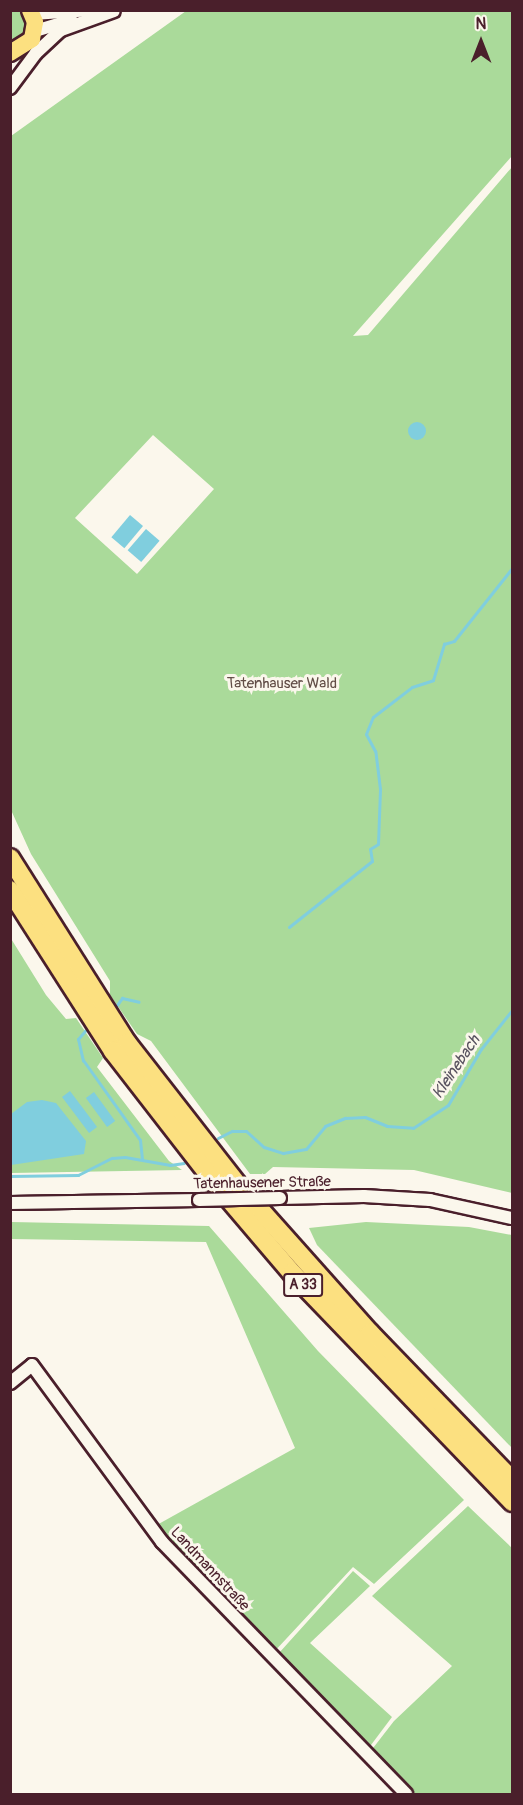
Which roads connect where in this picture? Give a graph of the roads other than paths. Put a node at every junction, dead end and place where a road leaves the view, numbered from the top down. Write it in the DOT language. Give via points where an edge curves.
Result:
graph roads {
  1 [pos="92,10"];
  2 [pos="114,10"];
  3 [pos="33,18"];
  4 [pos="10,53"];
  5 [pos="10,88"];
  6 [pos="10,858"];
  7 [pos="10,890"];
  8 [pos="91,1004"];
  9 [pos="120,1047"];
  10 [pos="10,1203"];
  11 [pos="513,1218"];
  12 [pos="10,1383"];
  13 [pos="513,1480"];
  14 [pos="513,1502"];
  15 [pos="406,1794"];
  1 -- 3 [label="street"];
  2 -- 3 [label="street"];
  2 -- 5 [label="street" via="61,30 36,53"];
  3 -- 4 [label="main road" via="26,46"];
  6 -- 8 [label="highway, A 33"];
  7 -- 8 [label="highway, A 33"];
  8 -- 9 [label="highway, A 33"];
  9 -- 13 [label="highway, A 33" via="370,1333"];
  9 -- 14 [label="highway, A 33" via="217,1185 292,1273"];
  10 -- 11 [label="street, Tatenhausener Straße, bridge" via="364,1196 430,1200"];
  12 -- 15 [label="street, Landmannstraße" via="32,1365 162,1542"];
}
